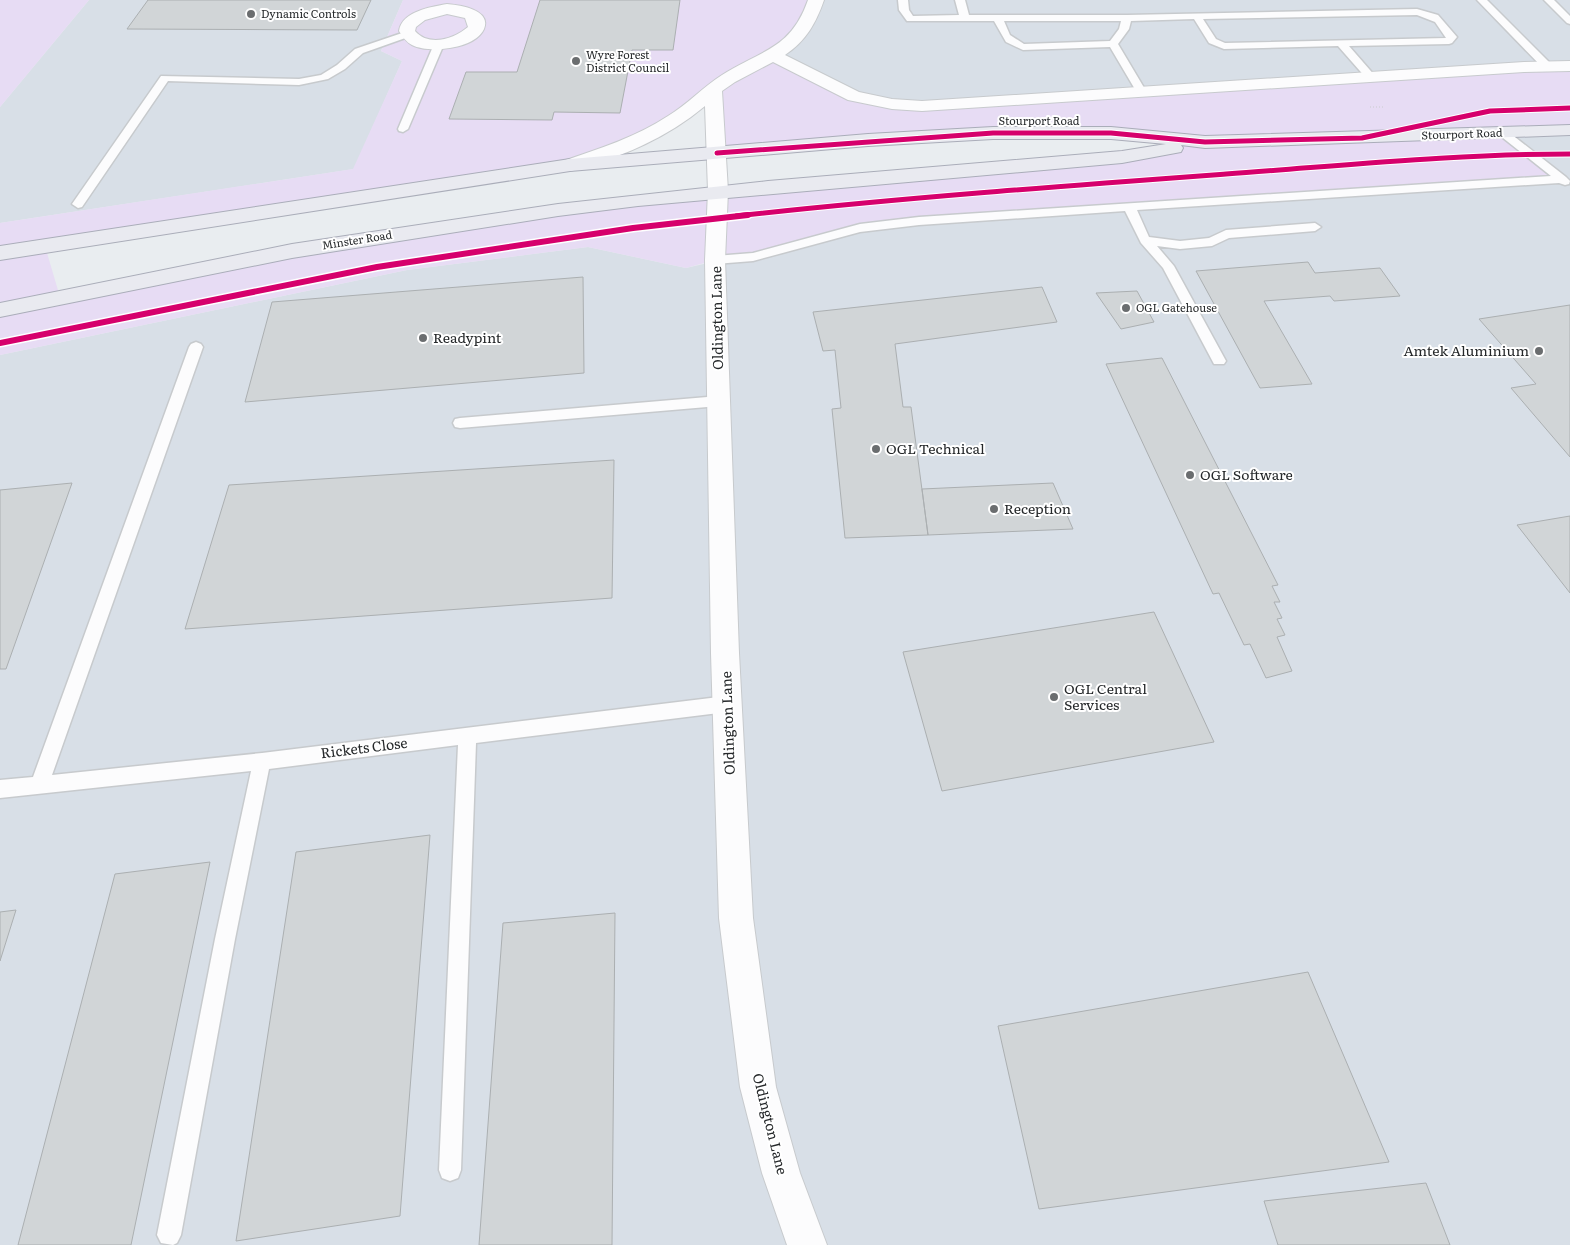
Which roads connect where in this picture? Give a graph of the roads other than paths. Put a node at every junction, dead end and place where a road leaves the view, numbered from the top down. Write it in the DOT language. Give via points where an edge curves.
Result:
graph roads {
  1 [pos="816,0"];
  2 [pos="903,0"];
  3 [pos="960,0"];
  4 [pos="1482,0"];
  5 [pos="1549,0"];
  6 [pos="449,5"];
  7 [pos="1197,16"];
  8 [pos="964,18"];
  9 [pos="998,18"];
  10 [pos="1127,18"];
  11 [pos="1570,21"];
  12 [pos="408,34"];
  13 [pos="1341,43"];
  14 [pos="440,44"];
  15 [pos="1113,44"];
  16 [pos="775,56"];
  17 [pos="1547,66"];
  18 [pos="1570,66"];
  19 [pos="1371,78"];
  20 [pos="713,90"];
  21 [pos="1141,91"];
  22 [pos="403,129"];
  23 [pos="1570,130"];
  24 [pos="1502,132"];
  25 [pos="1204,142"];
  26 [pos="717,153"];
  27 [pos="570,165"];
  28 [pos="1566,183"];
  29 [pos="718,191"];
  30 [pos="78,204"];
  31 [pos="1130,207"];
  32 [pos="1315,227"];
  33 [pos="1145,240"];
  34 [pos="0,253"];
  35 [pos="715,260"];
  36 [pos="0,310"];
  37 [pos="196,347"];
  38 [pos="1219,360"];
  39 [pos="719,401"];
  40 [pos="460,423"];
  41 [pos="727,704"];
  42 [pos="467,736"];
  43 [pos="262,761"];
  44 [pos="39,785"];
  45 [pos="0,789"];
  46 [pos="450,1170"];
  47 [pos="169,1235"];
  48 [pos="807,1245"];
  1 -- 16 [label="street" via="795,40"];
  2 -- 8 [label="lane" via="904,10 910,19"];
  3 -- 8 [label="lane"];
  4 -- 17 [label="lane"];
  5 -- 11 [label="lane"];
  6 -- 12 [label="street" via="417,18 408,28"];
  6 -- 14 [label="street" via="474,16 476,28 463,39"];
  7 -- 10 [label="lane"];
  7 -- 13 [label="lane" via="1212,41 1224,46"];
  7 -- 13 [label="lane" via="1417,12 1438,18 1452,37 1449,41"];
  8 -- 9 [label="lane"];
  9 -- 10 [label="lane"];
  9 -- 15 [label="lane" via="1006,38 1023,47"];
  10 -- 15 [label="lane" via="1124,29"];
  12 -- 14 [label="street" via="420,42"];
  12 -- 30 [label="lane" via="359,51 324,77 299,82 165,78"];
  13 -- 19 [label="lane"];
  14 -- 22 [label="lane"];
  15 -- 21 [label="lane"];
  16 -- 20 [label="street" via="729,78"];
  16 -- 21 [label="street" via="854,96 892,104 953,104"];
  17 -- 18 [label="street"];
  17 -- 19 [label="street"];
  19 -- 21 [label="street"];
  20 -- 26 [label="street, Oldington Lane"];
  20 -- 27 [label="street" via="676,120 642,138"];
  23 -- 24 [label="main road, Stourport Road"];
  24 -- 25 [label="main road, Stourport Road"];
  24 -- 28 [label="lane"];
  25 -- 26 [label="main road, Stourport Road" via="1111,133 993,133"];
  25 -- 29 [label="main road, Stourport Road" via="1122,157"];
  26 -- 27 [label="main road"];
  26 -- 29 [label="street, Oldington Lane"];
  27 -- 34 [label="main road"];
  28 -- 31 [label="lane"];
  29 -- 35 [label="street, Oldington Lane"];
  29 -- 36 [label="main road, Minster Road" via="353,240"];
  31 -- 33 [label="lane"];
  31 -- 35 [label="lane" via="860,228 753,258"];
  32 -- 33 [label="lane" via="1226,234 1212,242 1180,245"];
  33 -- 38 [label="lane" via="1168,266"];
  35 -- 39 [label="street, Oldington Lane"];
  37 -- 44 [label="lane"];
  39 -- 40 [label="lane"];
  39 -- 41 [label="street, Oldington Lane"];
  41 -- 42 [label="lane, Rickets Close"];
  41 -- 48 [label="street, Oldington Lane" via="736,918 758,1086 781,1173"];
  42 -- 43 [label="lane, Rickets Close"];
  42 -- 46 [label="lane"];
  43 -- 44 [label="lane, Rickets Close"];
  43 -- 47 [label="lane"];
  44 -- 45 [label="lane, Rickets Close"];
}
